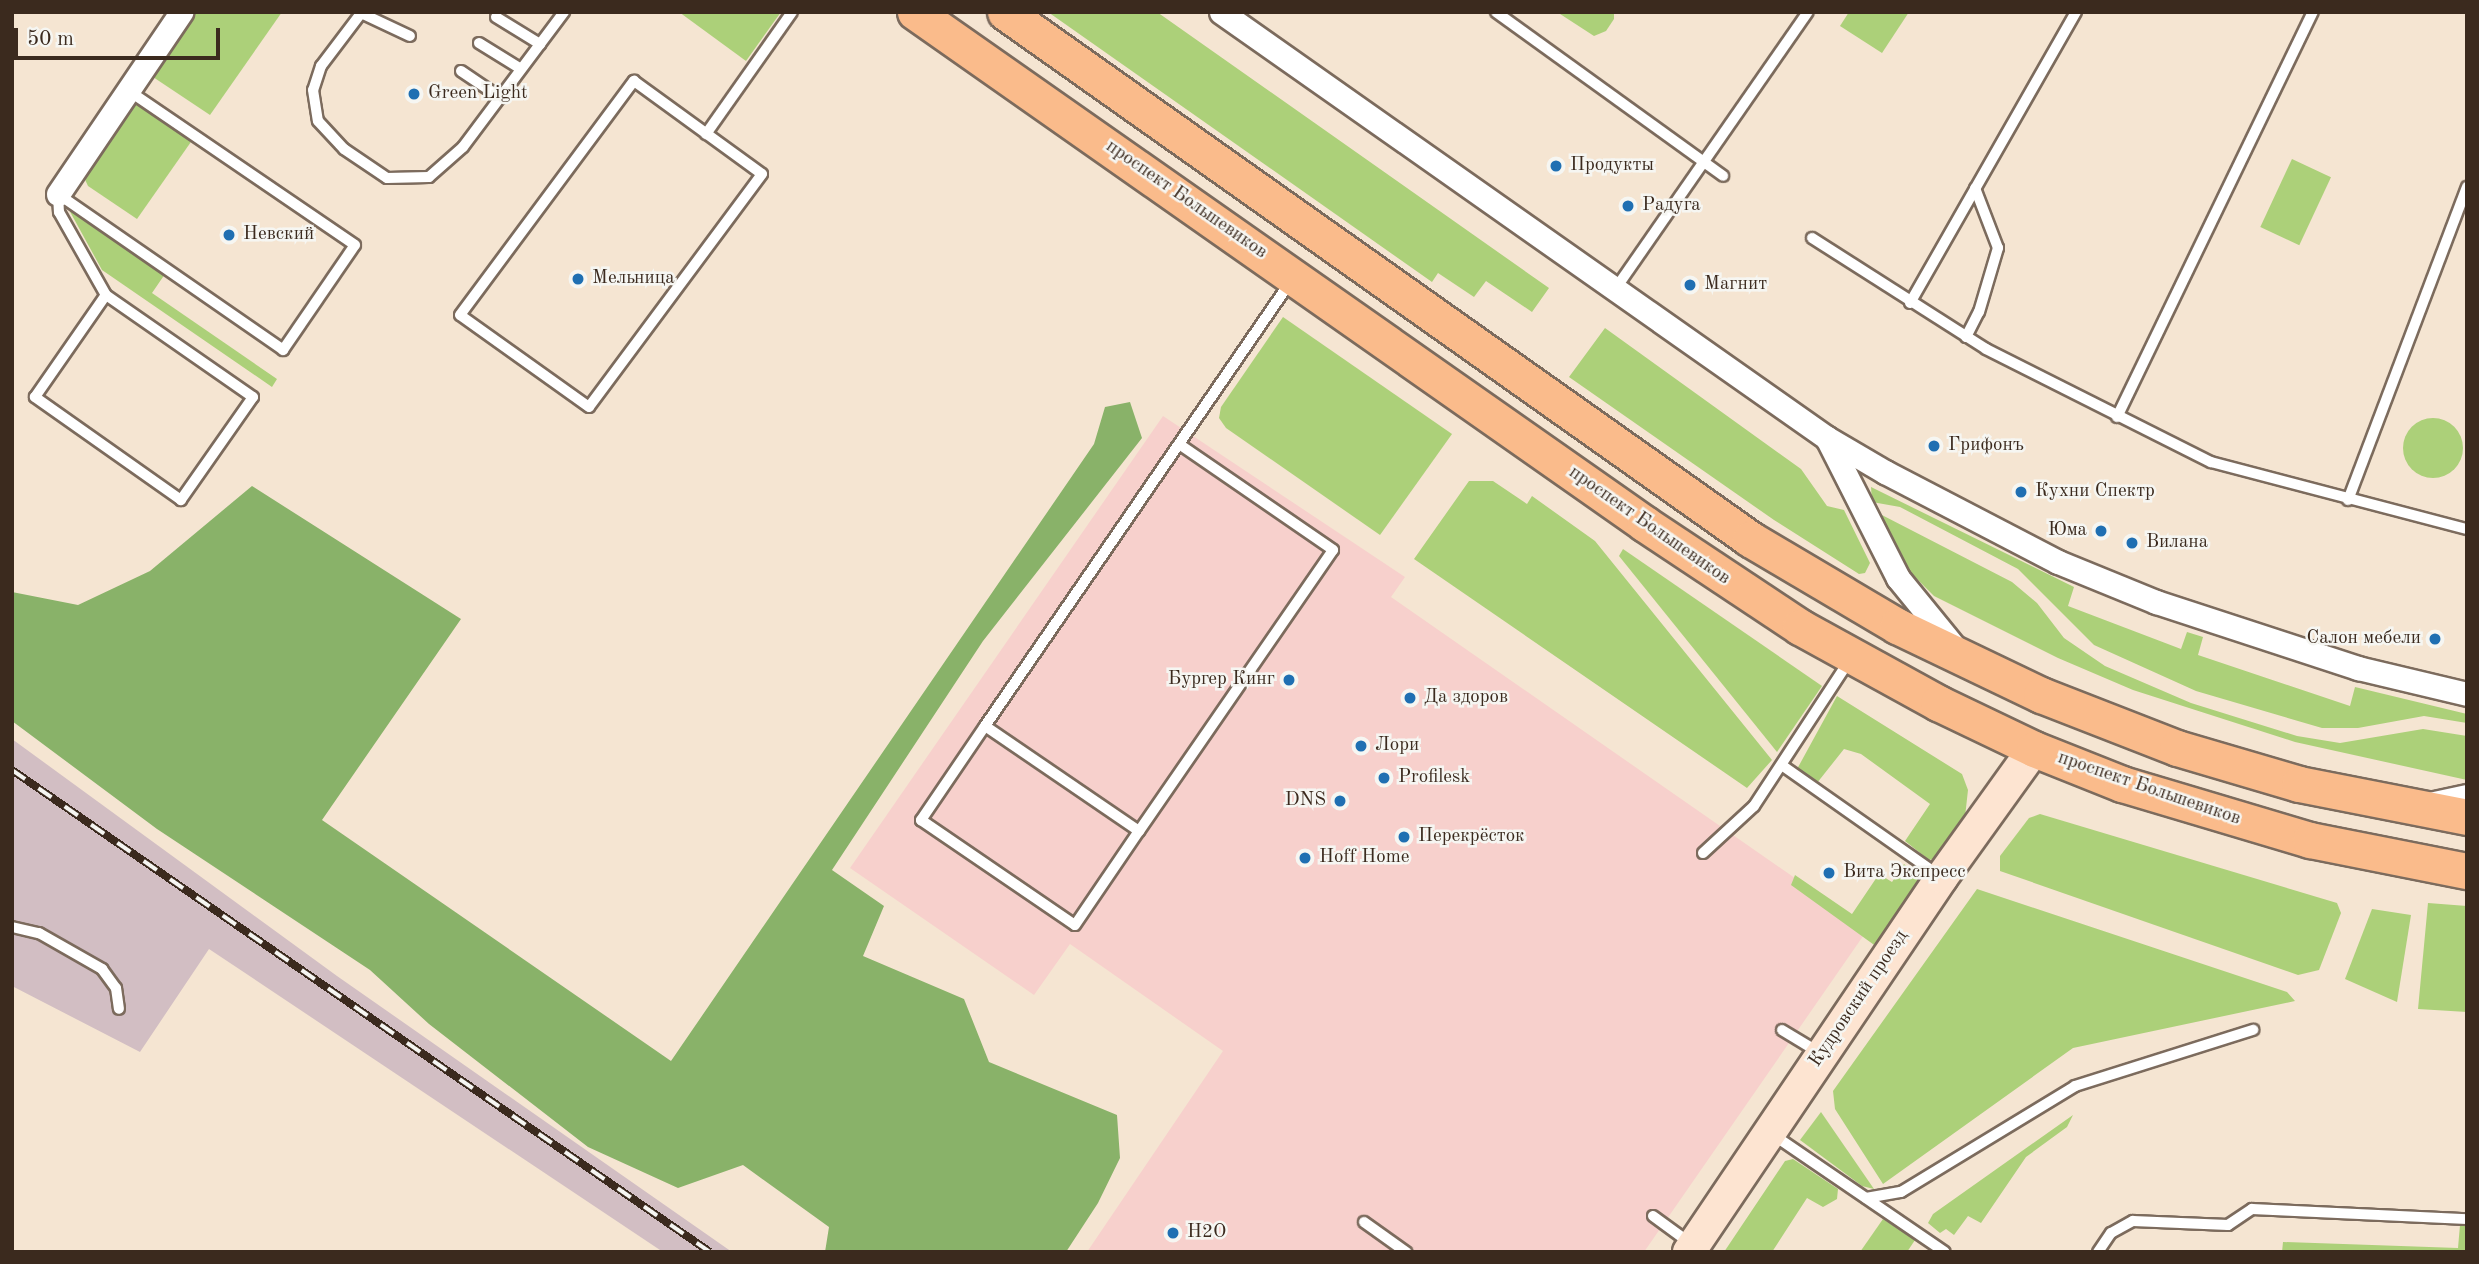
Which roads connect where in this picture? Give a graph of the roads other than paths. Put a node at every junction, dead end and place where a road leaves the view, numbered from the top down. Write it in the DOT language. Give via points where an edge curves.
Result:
graph roads {
  1 [pos="181,12"];
  2 [pos="564,12"];
  3 [pos="792,12"];
  4 [pos="915,12"];
  5 [pos="1221,12"];
  6 [pos="1496,12"];
  7 [pos="1808,12"];
  8 [pos="2076,12"];
  9 [pos="2313,12"];
  10 [pos="362,13"];
  11 [pos="1007,14"];
  12 [pos="496,17"];
  13 [pos="410,36"];
  14 [pos="479,43"];
  15 [pos="540,44"];
  16 [pos="979,56"];
  17 [pos="521,69"];
  18 [pos="461,71"];
  19 [pos="128,90"];
  20 [pos="501,98"];
  21 [pos="706,134"];
  22 [pos="1703,162"];
  23 [pos="1723,176"];
  24 [pos="2467,187"];
  25 [pos="1975,188"];
  26 [pos="58,194"];
  27 [pos="1812,238"];
  28 [pos="1294,276"];
  29 [pos="1616,288"];
  30 [pos="106,295"];
  31 [pos="1910,303"];
  32 [pos="1966,337"];
  33 [pos="2117,417"];
  34 [pos="1827,438"];
  35 [pos="1179,444"];
  36 [pos="2348,500"];
  37 [pos="2467,529"];
  38 [pos="1853,656"];
  39 [pos="1962,657"];
  40 [pos="2467,694"];
  41 [pos="985,726"];
  42 [pos="2034,749"];
  43 [pos="1783,766"];
  44 [pos="2467,796"];
  45 [pos="2407,808"];
  46 [pos="2467,817"];
  47 [pos="1139,831"];
  48 [pos="1703,853"];
  49 [pos="2467,871"];
  50 [pos="1942,877"];
  51 [pos="12,927"];
  52 [pos="119,1009"];
  53 [pos="1782,1030"];
  54 [pos="2253,1030"];
  55 [pos="1822,1055"];
  56 [pos="1769,1132"];
  57 [pos="1866,1198"];
  58 [pos="1653,1216"];
  59 [pos="2467,1219"];
  60 [pos="1364,1222"];
  61 [pos="1690,1248"];
  62 [pos="1406,1252"];
  63 [pos="1945,1252"];
  64 [pos="2098,1252"];
  1 -- 19 [label="street"];
  2 -- 15 [label="lane"];
  3 -- 21 [label="lane"];
  4 -- 16 [label="main road, проспект Большевиков"];
  5 -- 29 [label="street"];
  6 -- 22 [label="lane"];
  7 -- 22 [label="lane"];
  8 -- 25 [label="lane"];
  9 -- 33 [label="lane"];
  10 -- 13 [label="lane"];
  10 -- 20 [label="lane" via="321,66 313,90 318,121 344,149 387,178 429,177 463,147"];
  11 -- 16 [label="main road"];
  11 -- 39 [label="main road" via="1751,539 1897,626"];
  12 -- 15 [label="lane"];
  14 -- 17 [label="lane"];
  15 -- 17 [label="lane"];
  16 -- 28 [label="main road, проспект Большевиков"];
  17 -- 20 [label="lane"];
  18 -- 20 [label="lane"];
  19 -- 26 [label="street"];
  19 -- 26 [label="lane" via="355,245 283,350"];
  21 -- 21 [label="lane" via="634,80 460,315 589,407 762,174"];
  22 -- 23 [label="lane"];
  22 -- 29 [label="lane"];
  24 -- 36 [label="lane"];
  25 -- 31 [label="lane"];
  25 -- 32 [label="lane" via="1998,248 1979,313"];
  26 -- 30 [label="lane" via="59,212"];
  27 -- 31 [label="lane"];
  28 -- 35 [label="lane"];
  28 -- 38 [label="main road, проспект Большевиков" via="1699,561"];
  29 -- 34 [label="street"];
  30 -- 30 [label="lane" via="35,397 181,500 253,397"];
  31 -- 32 [label="lane"];
  32 -- 33 [label="lane"];
  33 -- 36 [label="lane" via="2211,462"];
  34 -- 39 [label="street" via="1898,578"];
  34 -- 40 [label="street" via="1970,519 2144,597 2358,668"];
  35 -- 41 [label="lane"];
  35 -- 47 [label="lane" via="1332,550"];
  36 -- 37 [label="lane"];
  38 -- 42 [label="main road, проспект Большевиков"];
  38 -- 43 [label="lane"];
  39 -- 45 [label="main road" via="2127,731 2299,784"];
  41 -- 47 [label="lane"];
  41 -- 47 [label="lane" via="921,820 1074,925"];
  42 -- 49 [label="main road, проспект Большевиков" via="2210,813 2390,859"];
  42 -- 50 [label="street, Кудровский проезд"];
  43 -- 48 [label="lane" via="1754,806"];
  43 -- 50 [label="lane"];
  44 -- 45 [label="street"];
  45 -- 46 [label="main road"];
  50 -- 55 [label="street, Кудровский проезд"];
  51 -- 52 [label="lane" via="39,933 102,969 116,988"];
  53 -- 55 [label="lane"];
  54 -- 57 [label="lane" via="2075,1086 1901,1192"];
  55 -- 56 [label="street, Кудровский проезд"];
  56 -- 57 [label="lane"];
  56 -- 61 [label="street, Кудровский проезд"];
  57 -- 63 [label="lane"];
  58 -- 61 [label="lane"];
  59 -- 64 [label="lane" via="2252,1209 2228,1225 2133,1221 2111,1233"];
  60 -- 62 [label="lane"];
}
